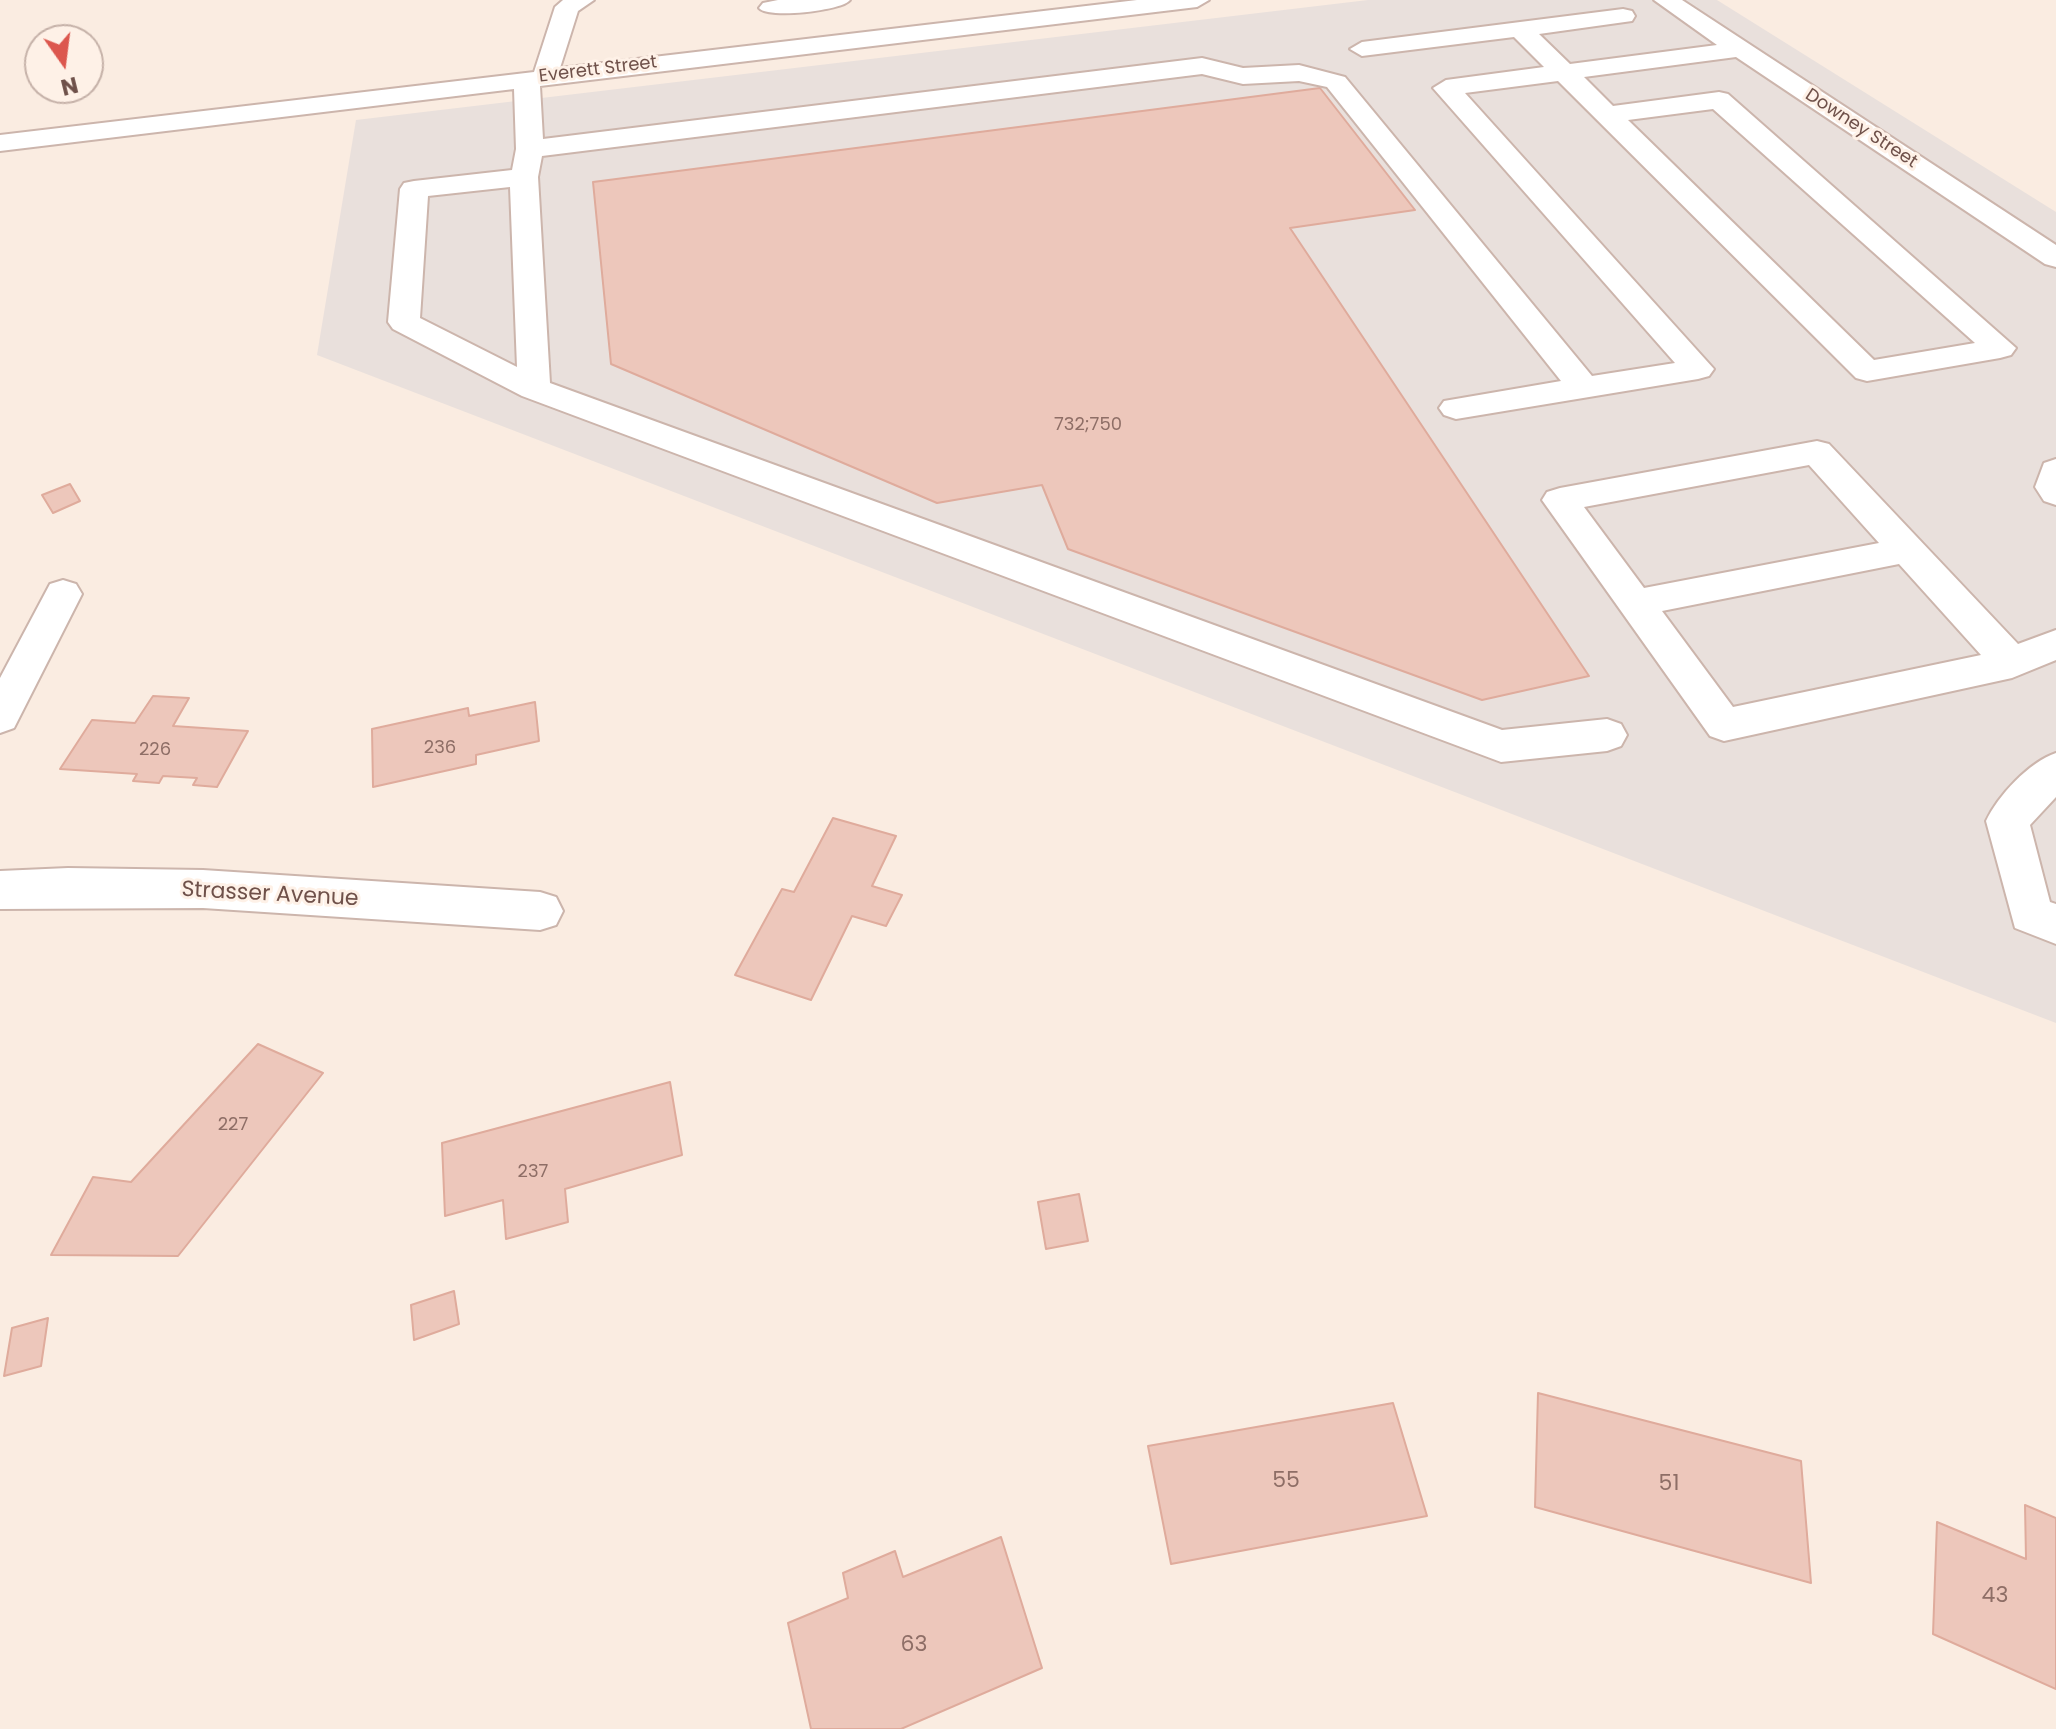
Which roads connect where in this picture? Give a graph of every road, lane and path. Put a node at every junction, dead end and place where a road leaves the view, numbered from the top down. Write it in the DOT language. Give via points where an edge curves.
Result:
graph roads {
  1 [pos="582,0"];
  2 [pos="838,0"];
  3 [pos="1197,0"];
  4 [pos="1666,0"];
  5 [pos="1166,4"];
  6 [pos="1086,6"];
  7 [pos="771,8"];
  8 [pos="876,11"];
  9 [pos="1623,16"];
  10 [pos="1520,29"];
  11 [pos="885,36"];
  12 [pos="1362,49"];
  13 [pos="1741,49"];
  14 [pos="741,53"];
  15 [pos="1202,66"];
  16 [pos="1564,72"];
  17 [pos="536,78"];
  18 [pos="1607,115"];
  19 [pos="753,123"];
  20 [pos="0,143"];
  21 [pos="527,163"];
  22 [pos="2056,258"];
  23 [pos="1584,388"];
  24 [pos="534,389"];
  25 [pos="1456,408"];
  26 [pos="2056,471"];
  27 [pos="2056,493"];
  28 [pos="1907,550"];
  29 [pos="63,594"];
  30 [pos="1635,603"];
  31 [pos="2056,644"];
  32 [pos="2012,663"];
  33 [pos="0,717"];
  34 [pos="1607,735"];
  35 [pos="2056,770"];
  36 [pos="0,890"];
  37 [pos="540,911"];
  38 [pos="2056,924"];
  1 -- 17 [label="street" via="567,7"];
  2 -- 7 [label="street"];
  3 -- 5 [label="street, Everett Street"];
  4 -- 13 [label="street, Downey Street"];
  5 -- 6 [label="street, Everett Street"];
  5 -- 15 [label="street"];
  6 -- 11 [label="street, Everett Street"];
  8 -- 11 [label="street"];
  9 -- 10 [label="street"];
  10 -- 12 [label="street"];
  10 -- 16 [label="street"];
  11 -- 14 [label="street, Everett Street"];
  13 -- 16 [label="street"];
  13 -- 22 [label="street, Downey Street"];
  14 -- 17 [label="street, Everett Street"];
  14 -- 19 [label="street"];
  15 -- 19 [label="street"];
  15 -- 23 [label="street" via="1243,76 1299,73 1336,82"];
  16 -- 18 [label="street"];
  16 -- 23 [label="street" via="1446,88 1698,369"];
  17 -- 20 [label="street, Everett Street"];
  17 -- 21 [label="street"];
  18 -- 18 [label="street" via="1867,371 2000,348 1719,100"];
  19 -- 21 [label="street"];
  21 -- 24 [label="street"];
  21 -- 24 [label="street" via="414,189 404,322"];
  23 -- 25 [label="street"];
  24 -- 34 [label="street" via="1501,746"];
  26 -- 27 [label="street"];
  28 -- 30 [label="street"];
  28 -- 30 [label="street" via="1817,452 1560,500"];
  28 -- 32 [label="street"];
  29 -- 33 [label="street"];
  30 -- 32 [label="street" via="1724,725"];
  31 -- 32 [label="street"];
  35 -- 38 [label="street" via="2007,821 2031,914"];
  36 -- 37 [label="street, Strasser Avenue" via="254,891"];
}
